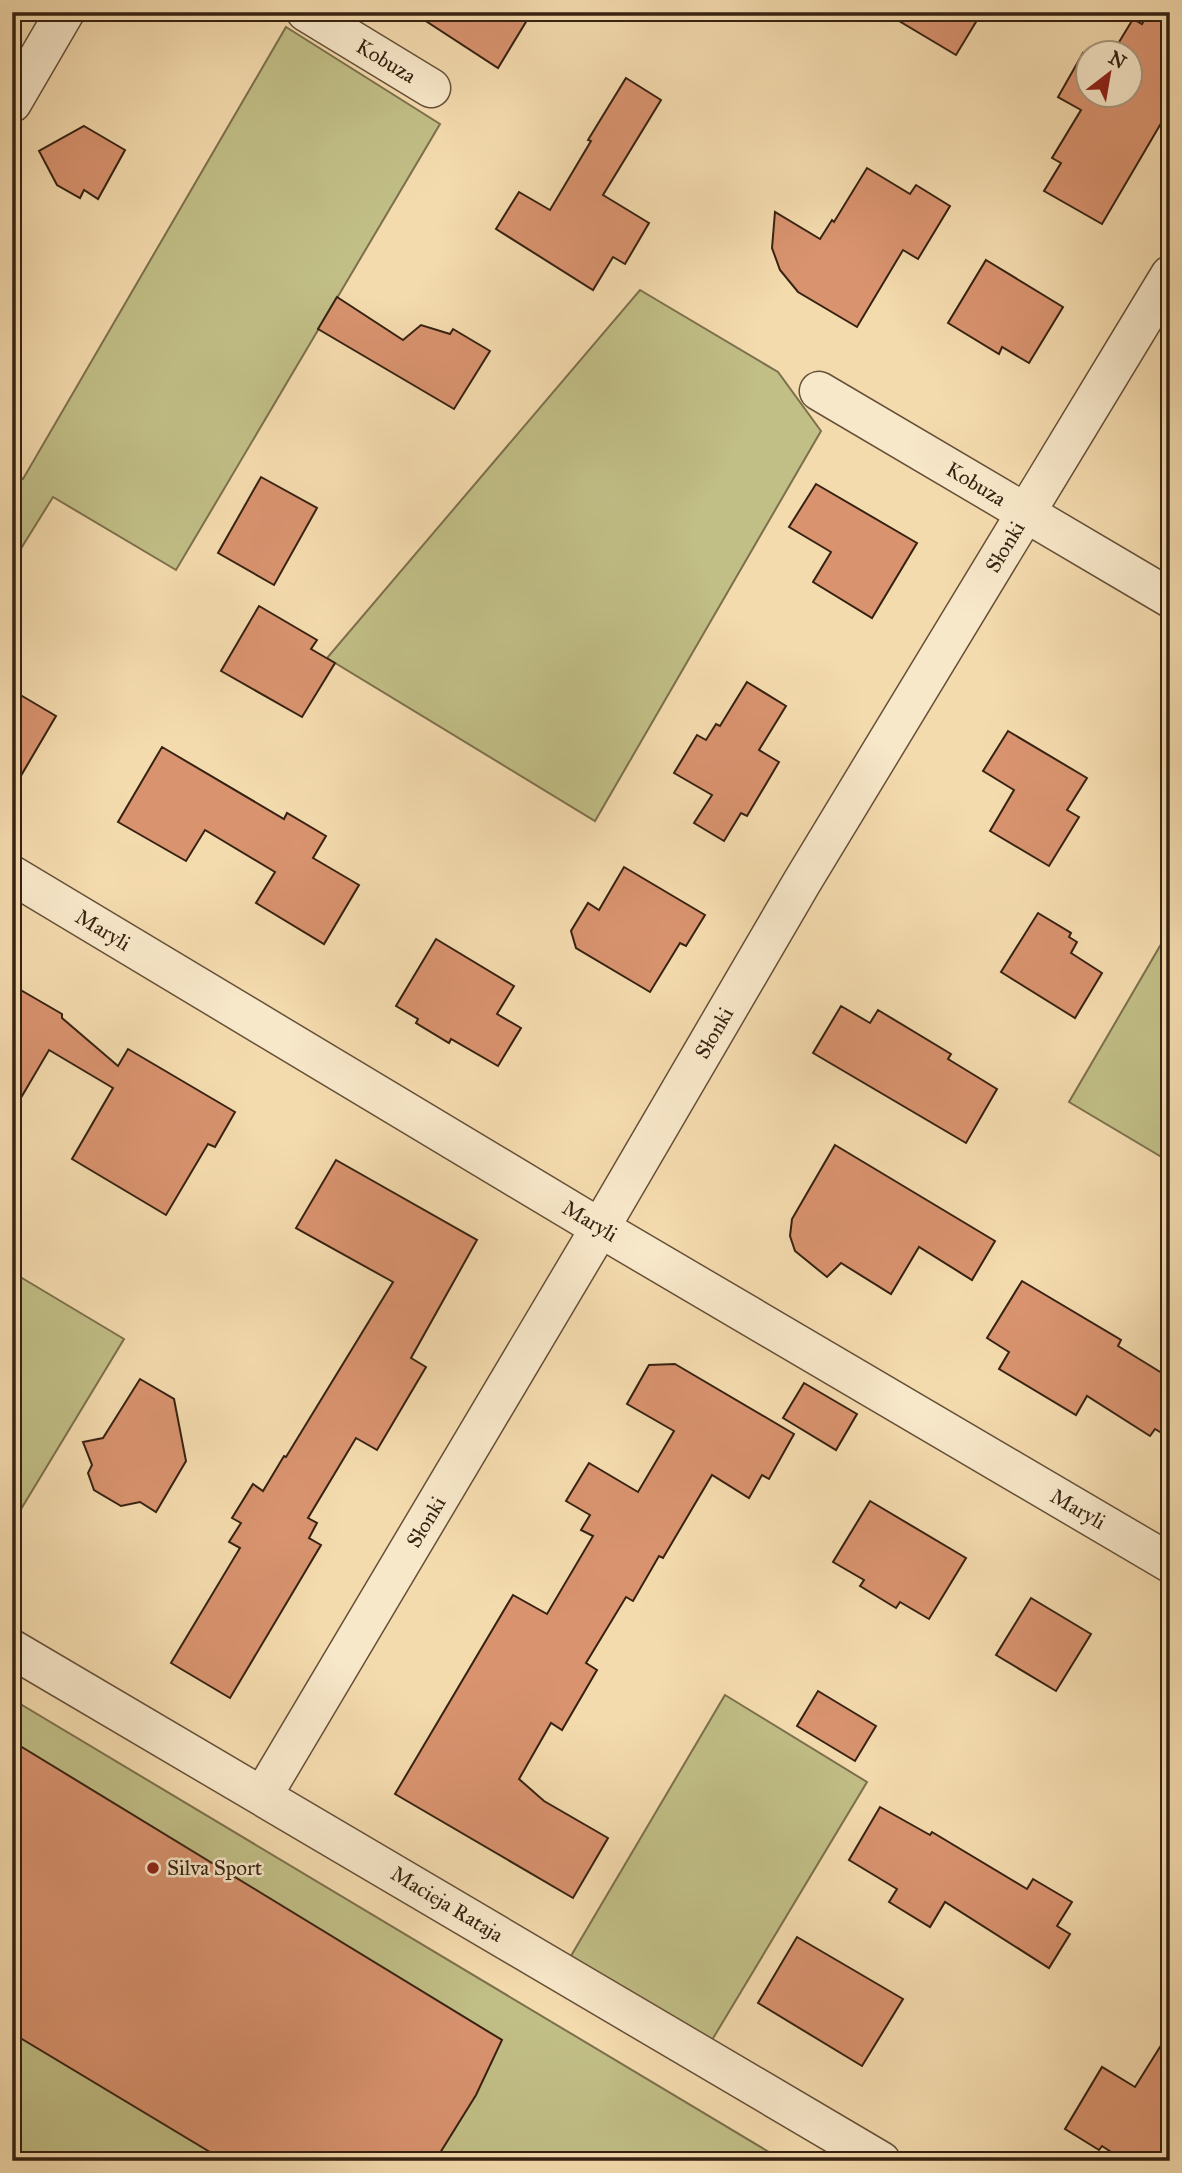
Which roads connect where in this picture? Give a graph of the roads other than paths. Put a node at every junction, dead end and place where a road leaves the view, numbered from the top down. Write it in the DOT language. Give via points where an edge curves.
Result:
graph roads {
  1 [pos="65,12"];
  2 [pos="306,12"];
  3 [pos="431,88"];
  4 [pos="12,103"];
  5 [pos="1170,275"];
  6 [pos="819,391"];
  7 [pos="1025,513"];
  8 [pos="1170,598"];
  9 [pos="12,876"];
  10 [pos="600,1228"];
  11 [pos="1170,1563"];
  12 [pos="12,1649"];
  13 [pos="263,1795"];
  14 [pos="881,2161"];
  1 -- 4 [label="street"];
  2 -- 3 [label="street, Kobuza"];
  5 -- 7 [label="street, Słonki"];
  6 -- 7 [label="street, Kobuza"];
  7 -- 8 [label="street, Kobuza"];
  7 -- 10 [label="street, Słonki"];
  9 -- 10 [label="street, Maryli"];
  10 -- 11 [label="street, Maryli"];
  10 -- 13 [label="street, Słonki"];
  12 -- 13 [label="street, Macieja Rataja"];
  13 -- 14 [label="street, Macieja Rataja"];
}
